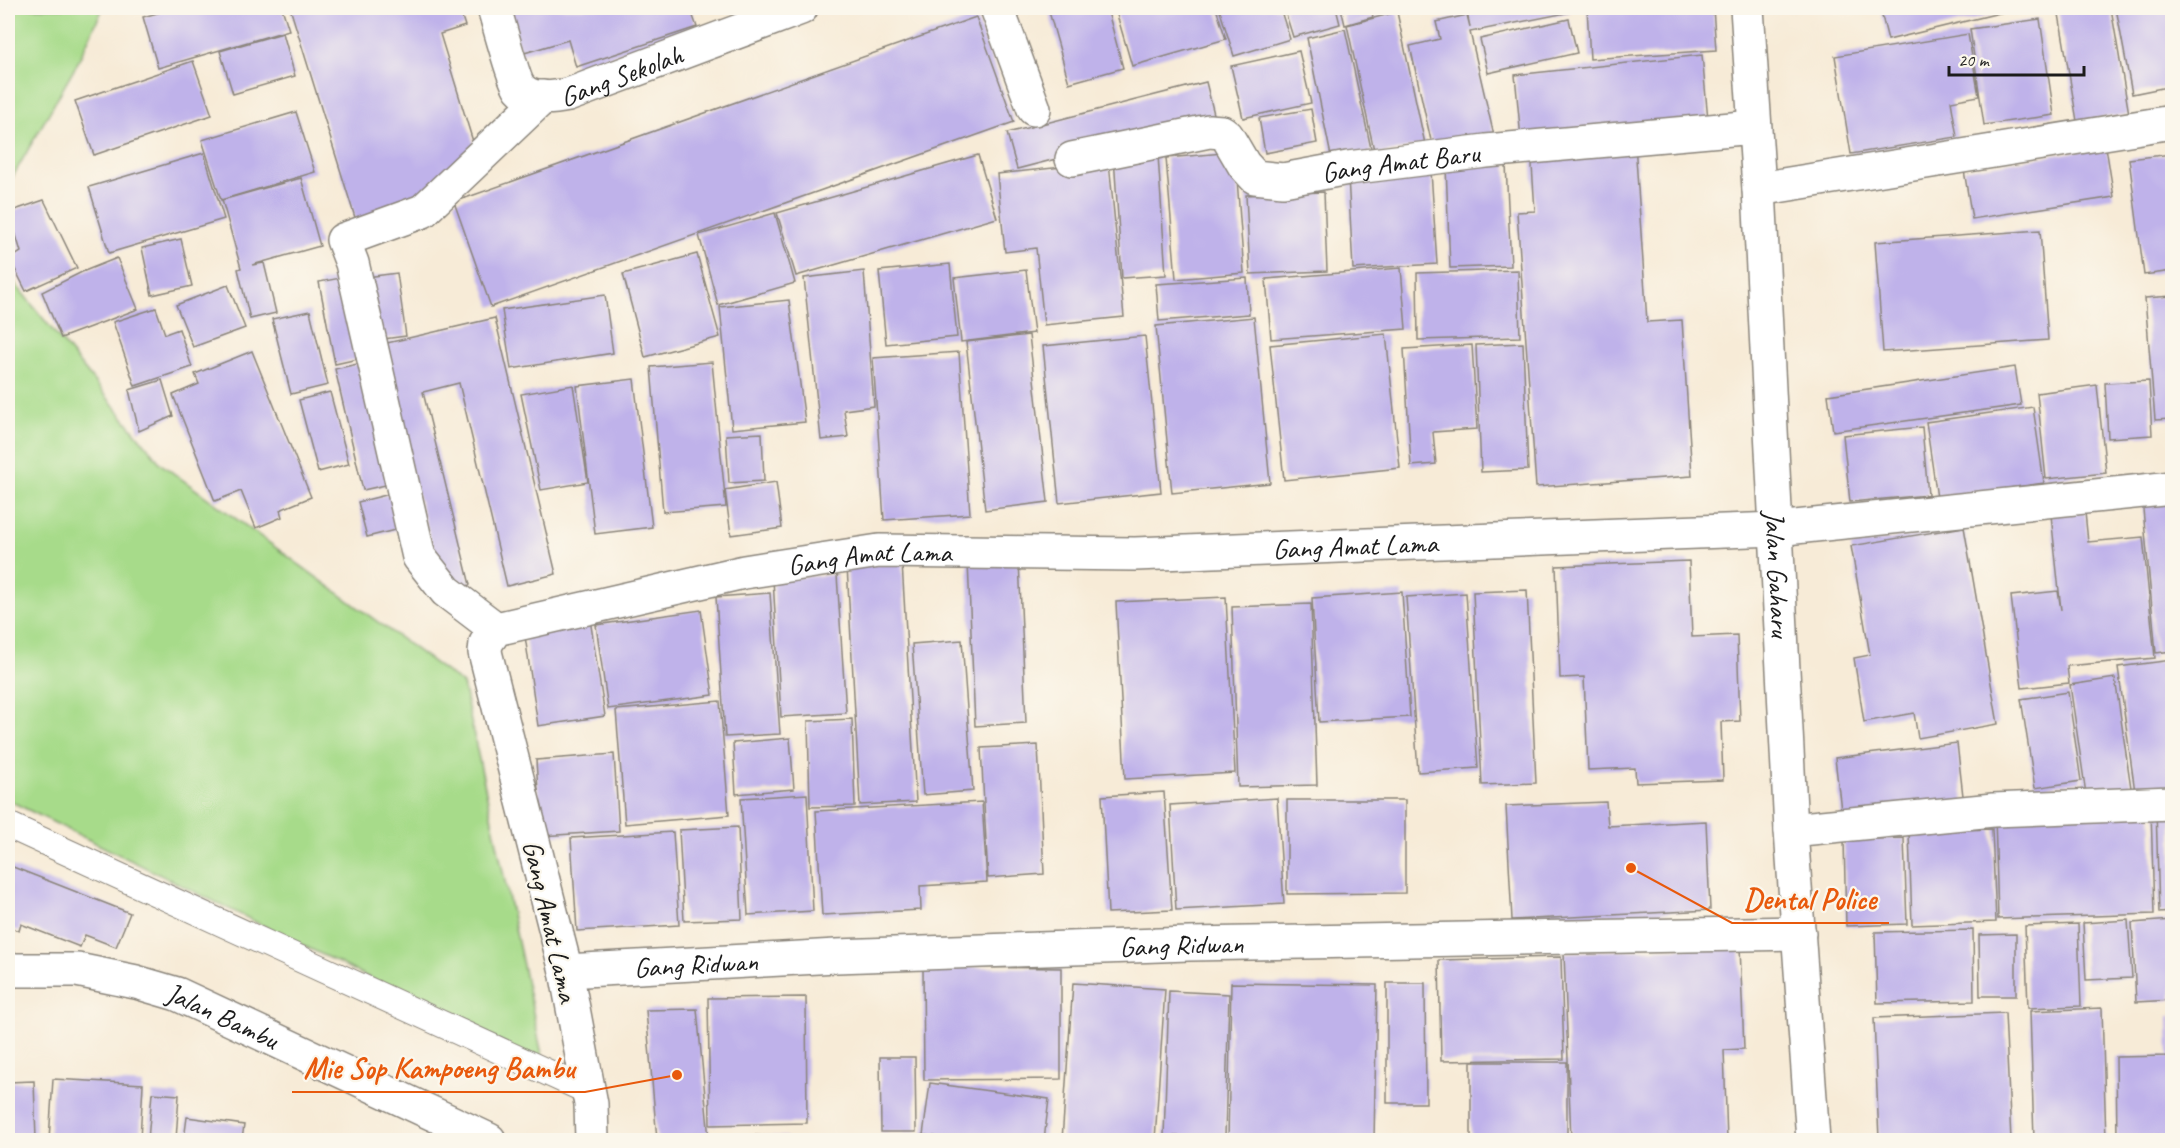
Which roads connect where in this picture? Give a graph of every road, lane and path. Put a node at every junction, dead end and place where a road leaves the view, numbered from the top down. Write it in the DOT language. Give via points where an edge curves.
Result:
graph roads {
  1 [pos="494,8"];
  2 [pos="801,8"];
  3 [pos="996,8"];
  4 [pos="1747,8"];
  5 [pos="543,97"];
  6 [pos="1034,109"];
  7 [pos="2172,122"];
  8 [pos="1754,127"];
  9 [pos="1071,159"];
  10 [pos="1759,189"];
  11 [pos="2172,488"];
  12 [pos="1776,529"];
  13 [pos="496,629"];
  14 [pos="2172,803"];
  15 [pos="8,825"];
  16 [pos="1791,830"];
  17 [pos="1799,933"];
  18 [pos="8,970"];
  19 [pos="566,971"];
  20 [pos="589,1098"];
  21 [pos="489,1140"];
  22 [pos="592,1140"];
  23 [pos="1812,1140"];
  1 -- 5 [label="street, Gang Sekolah" via="519,87 532,96"];
  2 -- 5 [label="street, Gang Sekolah" via="568,95"];
  3 -- 6 [label="street"];
  4 -- 8 [label="street, Jalan Gaharu"];
  5 -- 13 [label="street" via="423,211 344,240 418,557 446,591"];
  7 -- 10 [label="street"];
  8 -- 9 [label="street, Gang Amat Baru" via="1486,151 1283,180 1255,177 1222,132 1209,131"];
  8 -- 10 [label="street, Jalan Gaharu"];
  10 -- 12 [label="street, Jalan Gaharu"];
  11 -- 12 [label="street, Gang Amat Lama"];
  12 -- 13 [label="street, Gang Amat Lama" via="1135,554 879,551 744,572"];
  12 -- 16 [label="street, Jalan Gaharu"];
  13 -- 19 [label="street, Gang Amat Lama" via="485,652"];
  14 -- 16 [label="street" via="1993,810"];
  15 -- 20 [label="lane"];
  16 -- 17 [label="street, Jalan Gaharu"];
  17 -- 19 [label="street, Gang Ridwan" via="1189,944 836,956"];
  17 -- 23 [label="street, Jalan Gaharu"];
  18 -- 21 [label="street, Jalan Bambu" via="76,970 177,994"];
  19 -- 20 [label="street, Gang Amat Lama"];
  20 -- 22 [label="street, Gang Amat Lama"];
}
